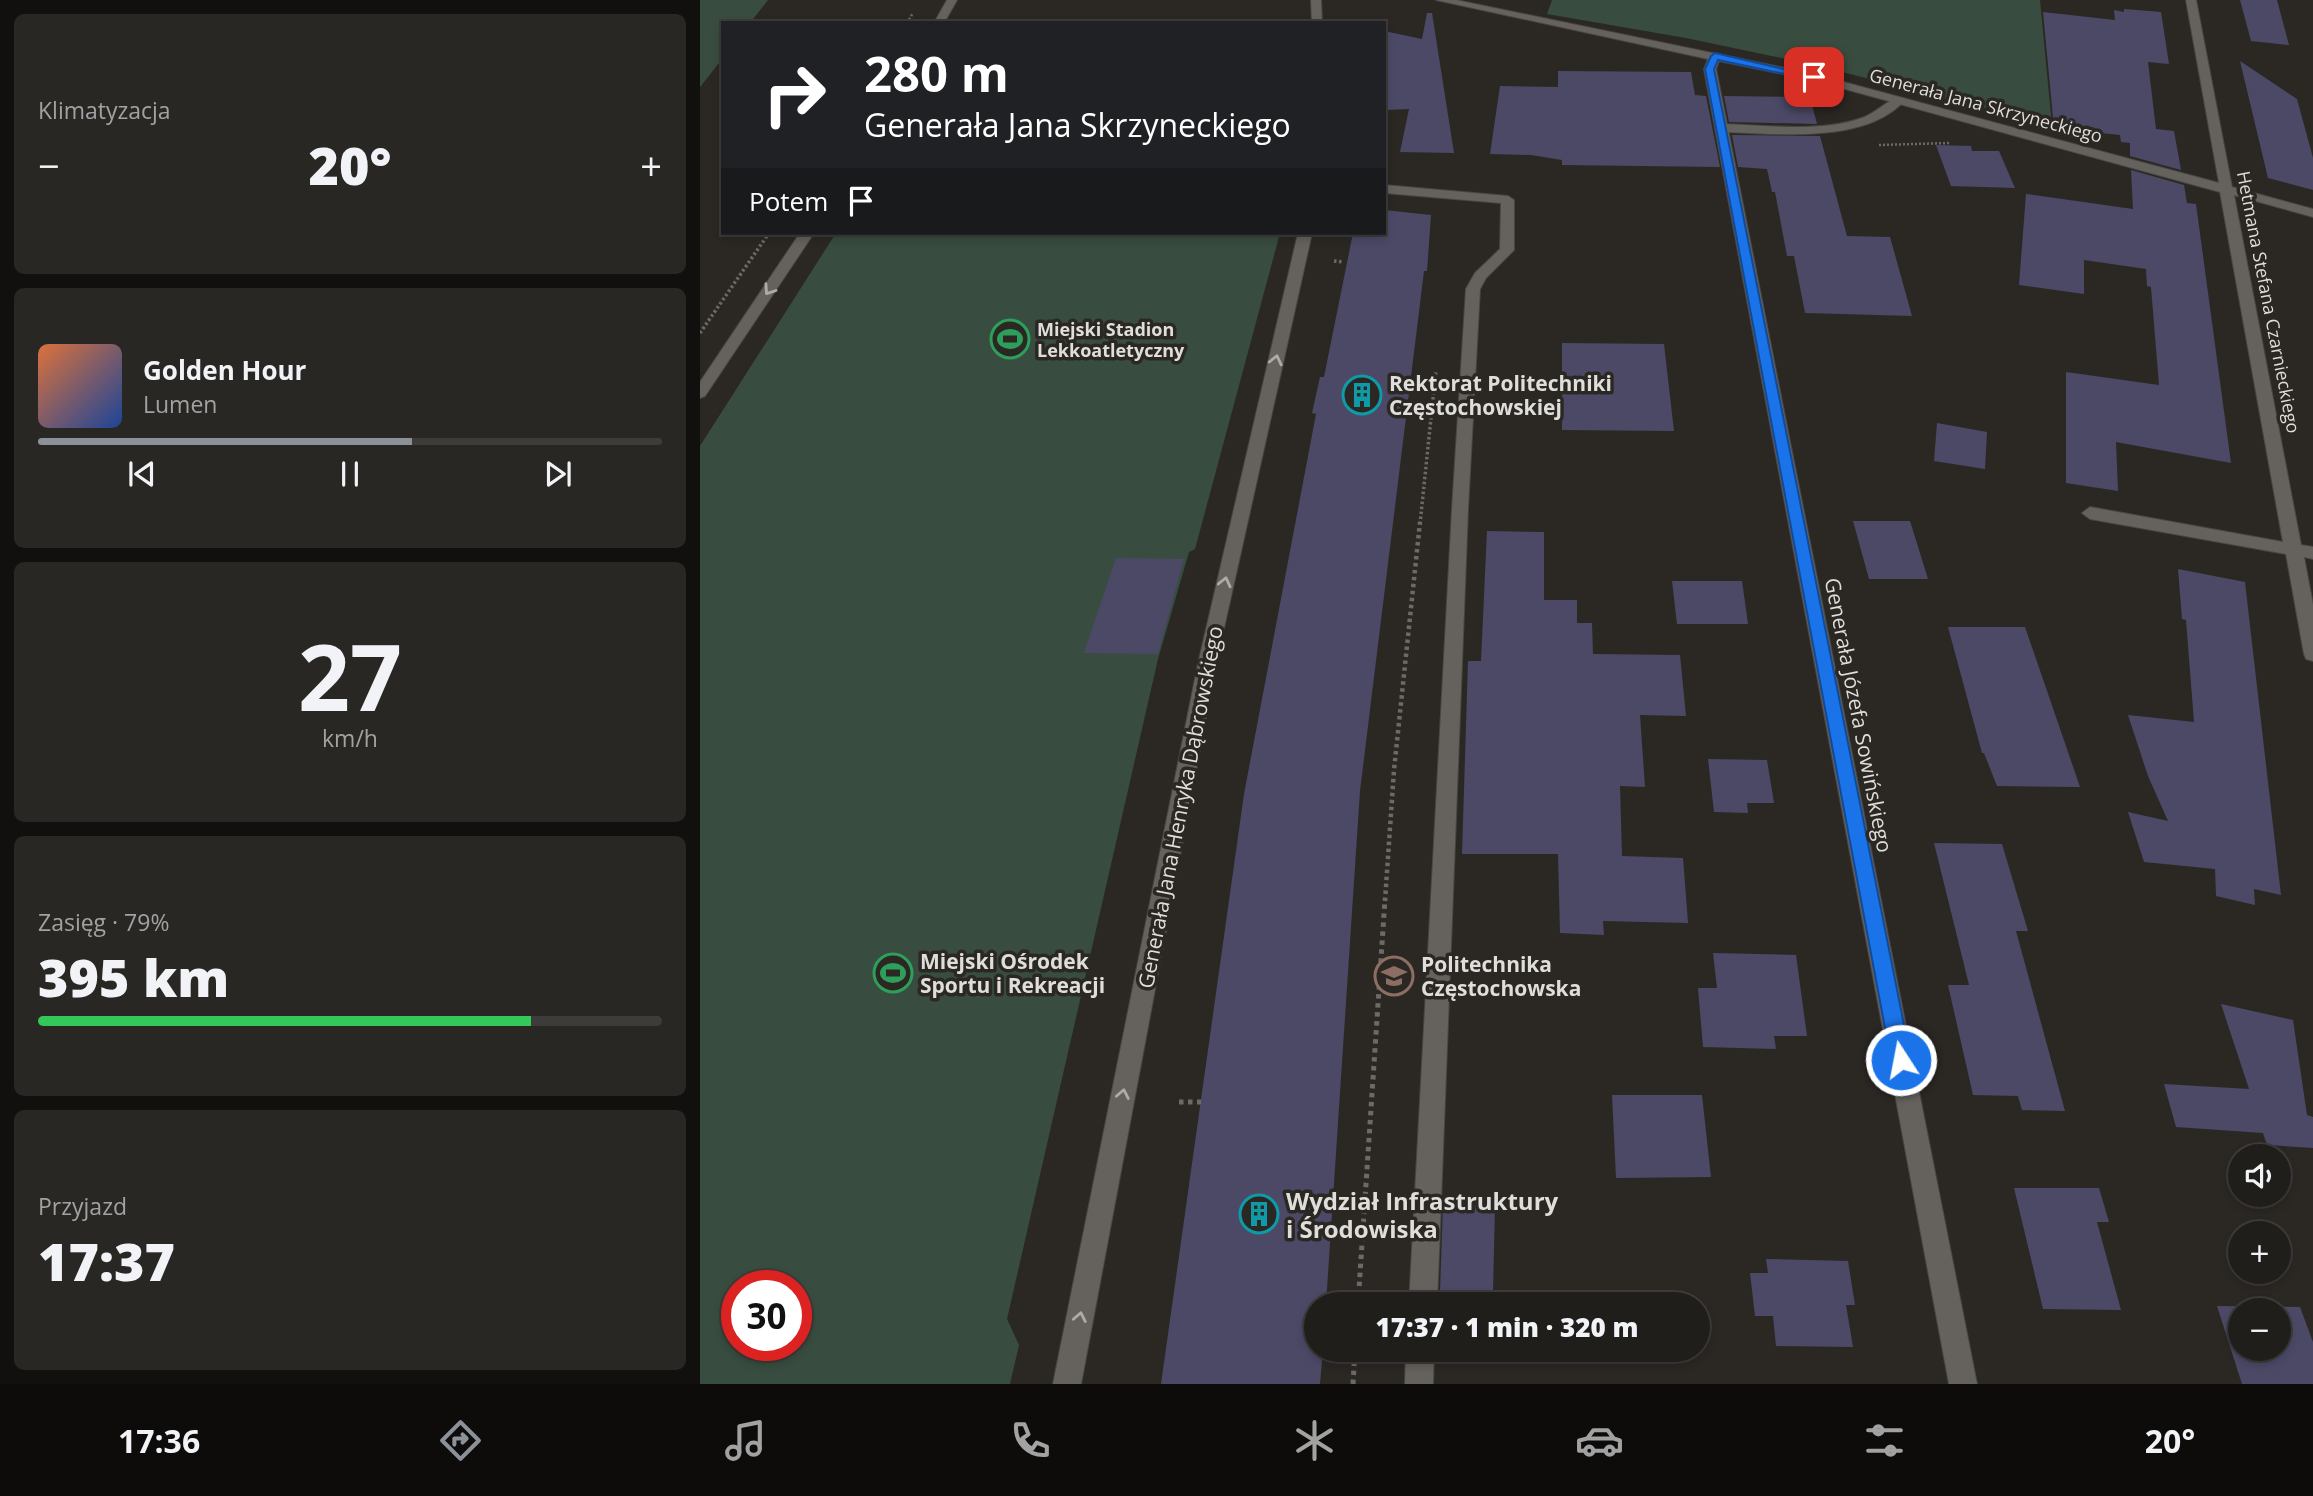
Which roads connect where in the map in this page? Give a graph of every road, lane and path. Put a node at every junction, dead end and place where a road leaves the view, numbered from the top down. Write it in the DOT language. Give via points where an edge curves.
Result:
graph roads {
  1 [pos="952,0"];
  2 [pos="1316,0"];
  3 [pos="1441,0"];
  4 [pos="2191,0"];
  5 [pos="940,21"];
  6 [pos="1317,21"];
  7 [pos="1715,56"];
  8 [pos="1899,100"];
  9 [pos="1722,128"];
  10 [pos="2228,188"];
  11 [pos="1386,189"];
  12 [pos="2313,213"];
  13 [pos="768,235"];
  14 [pos="806,235"];
  15 [pos="1305,235"];
  16 [pos="1334,261"];
  17 [pos="1343,262"];
  18 [pos="700,333"];
  19 [pos="1437,358"];
  20 [pos="700,393"];
  21 [pos="2090,513"];
  22 [pos="2304,551"];
  23 [pos="2313,654"];
  24 [pos="1179,1102"];
  25 [pos="1201,1102"];
  26 [pos="1359,1292"];
  27 [pos="1424,1292"];
  28 [pos="1354,1362"];
  29 [pos="1420,1362"];
  30 [pos="1067,1384"];
  31 [pos="1353,1384"];
  32 [pos="1419,1384"];
  33 [pos="1963,1384"];
  1 -- 5 [label="street"];
  2 -- 6 [label="street"];
  3 -- 7 [label="street, Generała Jana Skrzyneckiego"];
  4 -- 10 [label="street, Hetmana Stefana Czarnieckiego"];
  7 -- 8 [label="street, Generała Jana Skrzyneckiego"];
  7 -- 9 [label="street, Generała Józefa Sowińskiego" via="1710,69"];
  8 -- 9 [label="street" via="1878,118 1851,127"];
  8 -- 10 [label="street, Generała Jana Skrzyneckiego"];
  9 -- 33 [label="street, Generała Józefa Sowińskiego"];
  10 -- 12 [label="street, Generała Jana Skrzyneckiego"];
  10 -- 22 [label="street, Hetmana Stefana Czarnieckiego"];
  11 -- 27 [label="street" via="1508,200 1507,250 1473,289"];
  13 -- 18 [label="path"];
  14 -- 20 [label="street, one-way"];
  30 -- 15 [label="street, Generała Jana Henryka Dąbrowskiego, one-way" via="1207,664"];
  16 -- 17 [label="path"];
  19 -- 26 [label="path" via="1394,770"];
  21 -- 22 [label="street"];
  22 -- 23 [label="street, Hetmana Stefana Czarnieckiego"];
  24 -- 25 [label="path"];
  28 -- 31 [label="path"];
  29 -- 32 [label="street"];
}
